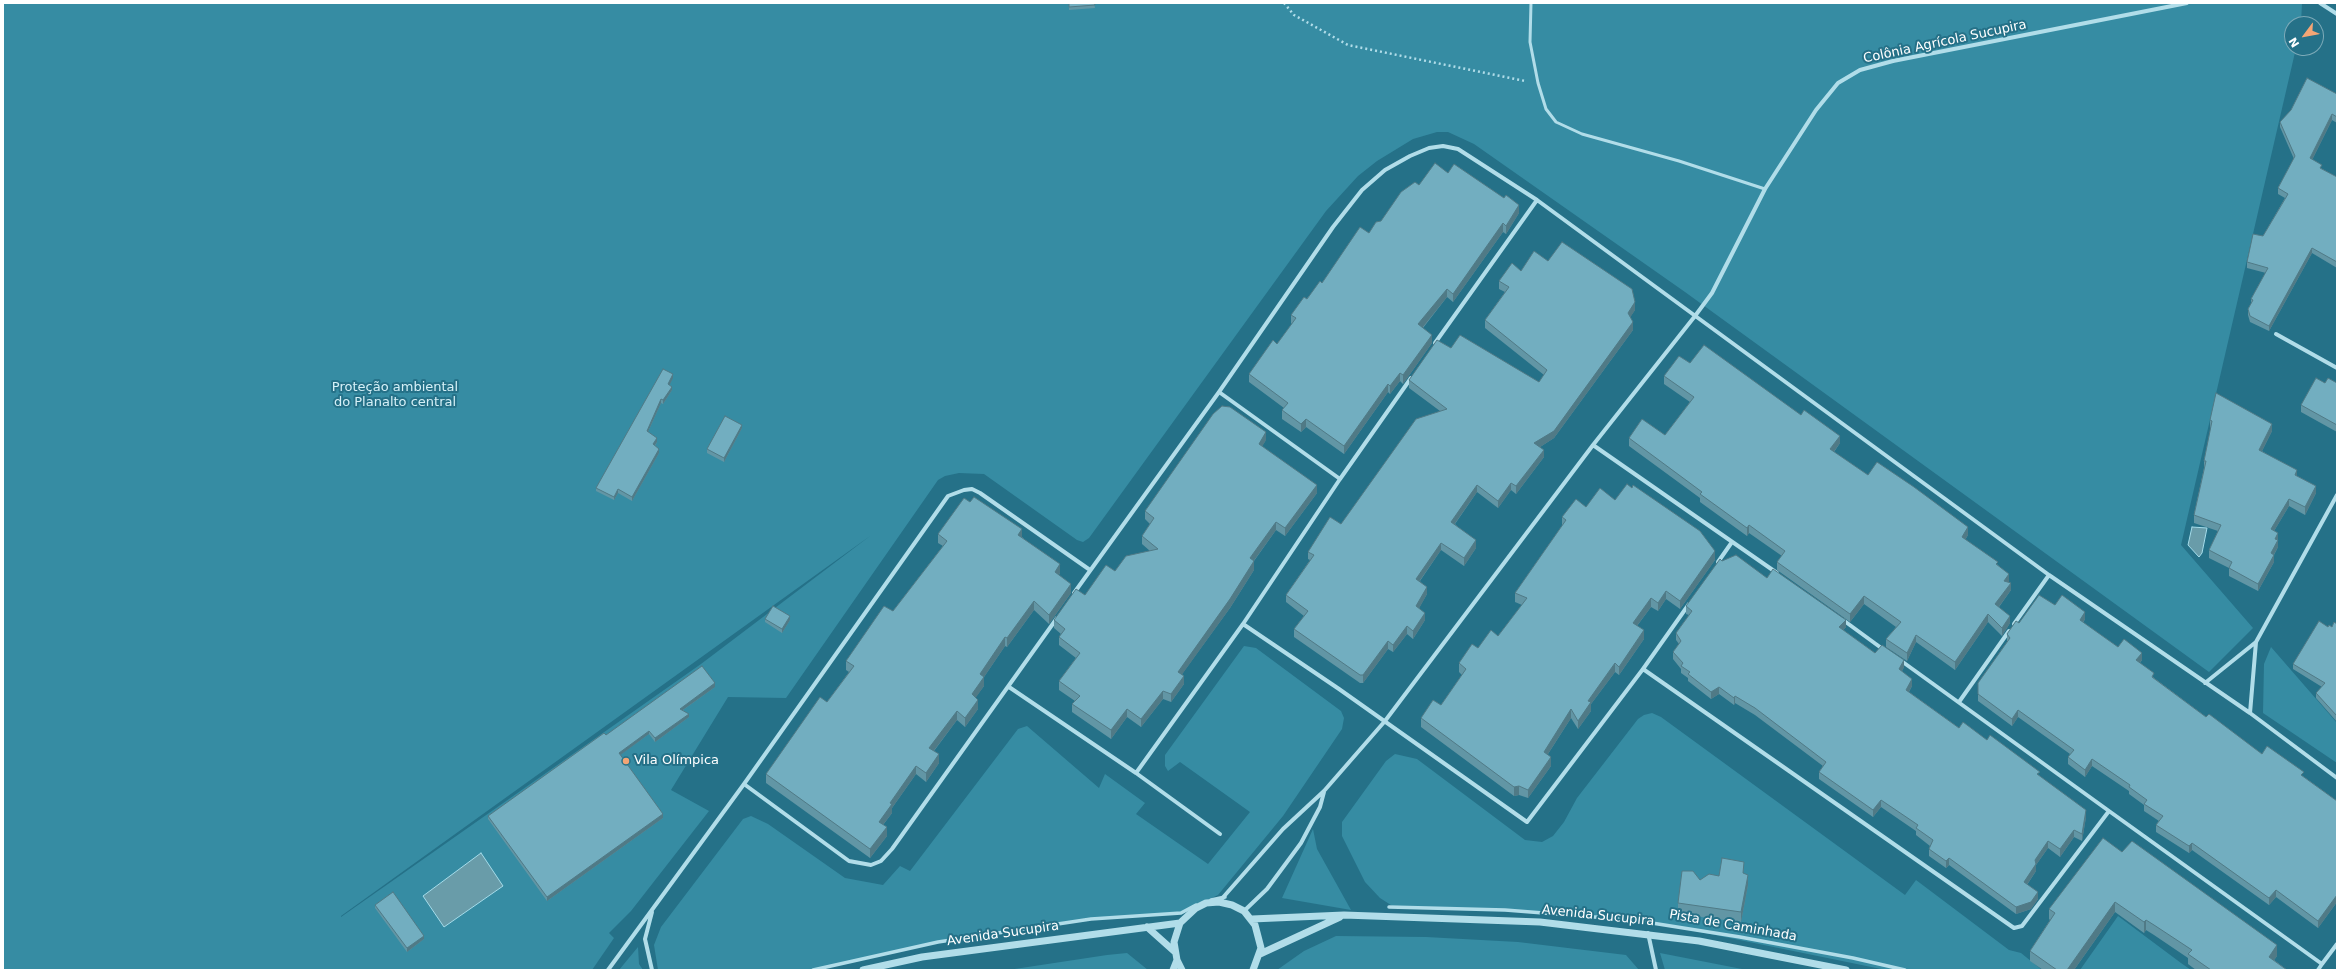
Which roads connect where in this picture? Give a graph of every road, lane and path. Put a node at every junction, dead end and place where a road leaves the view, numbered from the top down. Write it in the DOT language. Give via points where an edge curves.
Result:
graph roads {
  1 [pos="1284,3"];
  2 [pos="1531,3"];
  3 [pos="2187,3"];
  4 [pos="2320,3"];
  5 [pos="2337,14"];
  6 [pos="1538,83"];
  7 [pos="1765,190"];
  8 [pos="1536,200"];
  9 [pos="1695,316"];
  10 [pos="2276,334"];
  11 [pos="1431,349"];
  12 [pos="2337,368"];
  13 [pos="1413,375"];
  14 [pos="1220,392"];
  15 [pos="1593,445"];
  16 [pos="1340,479"];
  17 [pos="2337,495"];
  18 [pos="1732,542"];
  19 [pos="1715,566"];
  20 [pos="1090,570"];
  21 [pos="2049,575"];
  22 [pos="1784,578"];
  23 [pos="1072,596"];
  24 [pos="1693,598"];
  25 [pos="1836,615"];
  26 [pos="1059,616"];
  27 [pos="1243,624"];
  28 [pos="2256,642"];
  29 [pos="1888,652"];
  30 [pos="1894,656"];
  31 [pos="1643,669"];
  32 [pos="2205,683"];
  33 [pos="1009,687"];
  34 [pos="1959,702"];
  35 [pos="2250,713"];
  36 [pos="1385,721"];
  37 [pos="1136,773"];
  38 [pos="2337,778"];
  39 [pos="744,784"];
  40 [pos="1324,792"];
  41 [pos="2108,811"];
  42 [pos="1220,834"];
  43 [pos="1226,896"];
  44 [pos="1219,902"];
  45 [pos="1389,907"];
  46 [pos="654,908"];
  47 [pos="1244,911"];
  48 [pos="1344,915"];
  49 [pos="1252,919"];
  50 [pos="1180,923"];
  51 [pos="1148,927"];
  52 [pos="1648,933"];
  53 [pos="2337,944"];
  54 [pos="1175,952"];
  55 [pos="1260,954"];
  56 [pos="1177,960"];
  57 [pos="2322,964"];
  58 [pos="608,970"];
  59 [pos="652,970"];
  60 [pos="813,970"];
  61 [pos="863,970"];
  62 [pos="1172,970"];
  63 [pos="1182,970"];
  64 [pos="1253,970"];
  65 [pos="1656,970"];
  66 [pos="1846,970"];
  67 [pos="1905,970"];
  68 [pos="2318,970"];
  1 -- 6 [label="path" via="1294,15 1348,45"];
  2 -- 6 [label="lane" via="1530,42"];
  3 -- 7 [label="street, Colônia Agrícola Sucupira" via="1893,61 1860,70 1838,83 1816,110"];
  4 -- 5 [label="street"];
  6 -- 7 [label="lane" via="1546,109 1556,122 1565,127"];
  7 -- 9 [label="street, Colônia Agrícola Sucupira" via="1712,293"];
  8 -- 9 [label="street"];
  8 -- 11 [label="street"];
  8 -- 14 [label="street" via="1458,149 1443,146 1429,148 1385,170 1362,190 1332,227"];
  9 -- 15 [label="street, Colônia Agrícola Sucupira"];
  9 -- 21 [label="street"];
  10 -- 12 [label="street"];
  13 -- 16 [label="street"];
  14 -- 16 [label="street"];
  14 -- 20 [label="street"];
  15 -- 18 [label="street"];
  15 -- 36 [label="street, Colônia Agrícola Sucupira"];
  16 -- 27 [label="street"];
  17 -- 28 [label="street"];
  18 -- 19 [label="street"];
  18 -- 22 [label="street"];
  20 -- 23 [label="street"];
  20 -- 39 [label="street" via="980,493 972,489 948,496"];
  21 -- 32 [label="street"];
  21 -- 34 [label="street"];
  24 -- 31 [label="street"];
  25 -- 29 [label="street"];
  26 -- 33 [label="street"];
  27 -- 36 [label="street"];
  27 -- 37 [label="street"];
  28 -- 32 [label="street"];
  28 -- 35 [label="street"];
  30 -- 34 [label="street"];
  31 -- 36 [label="street" via="1529,822"];
  31 -- 41 [label="street" via="2014,928 2022,926"];
  32 -- 35 [label="street"];
  33 -- 37 [label="street"];
  33 -- 39 [label="street" via="882,861 871,865 849,861"];
  34 -- 41 [label="street"];
  35 -- 38 [label="street"];
  36 -- 40 [label="street, Colônia Agrícola Sucupira"];
  37 -- 42 [label="street"];
  39 -- 46 [label="street"];
  40 -- 43 [label="street" via="1283,829"];
  40 -- 47 [label="street" via="1320,806 1301,843 1267,889"];
  41 -- 57 [label="street"];
  43 -- 44 [label="street"];
  43 -- 60 [label="street" via="1202,902 1181,912 1090,919 938,942"];
  44 -- 47 [label="street"];
  44 -- 50 [label="street" via="1196,908"];
  45 -- 67 [label="street, Pista de Caminhada" via="1504,910 1633,920 1740,936"];
  46 -- 58 [label="street"];
  46 -- 59 [label="street" via="645,939"];
  47 -- 49 [label="street"];
  48 -- 49 [label="street, Avenida Sucupira"];
  48 -- 52 [label="street, Avenida Sucupira" via="1540,922"];
  48 -- 55 [label="street, Avenida Sucupira"];
  49 -- 55 [label="street" via="1260,936"];
  50 -- 51 [label="street, Avenida Sucupira"];
  50 -- 54 [label="street" via="1174,942"];
  51 -- 54 [label="street"];
  51 -- 61 [label="street, Avenida Sucupira" via="922,957"];
  52 -- 65 [label="street"];
  52 -- 66 [label="street, Avenida Sucupira"];
  53 -- 57 [label="street"];
  54 -- 56 [label="street"];
  55 -- 64 [label="street"];
  56 -- 62 [label="street"];
  56 -- 63 [label="street"];
  57 -- 68 [label="street"];
}
